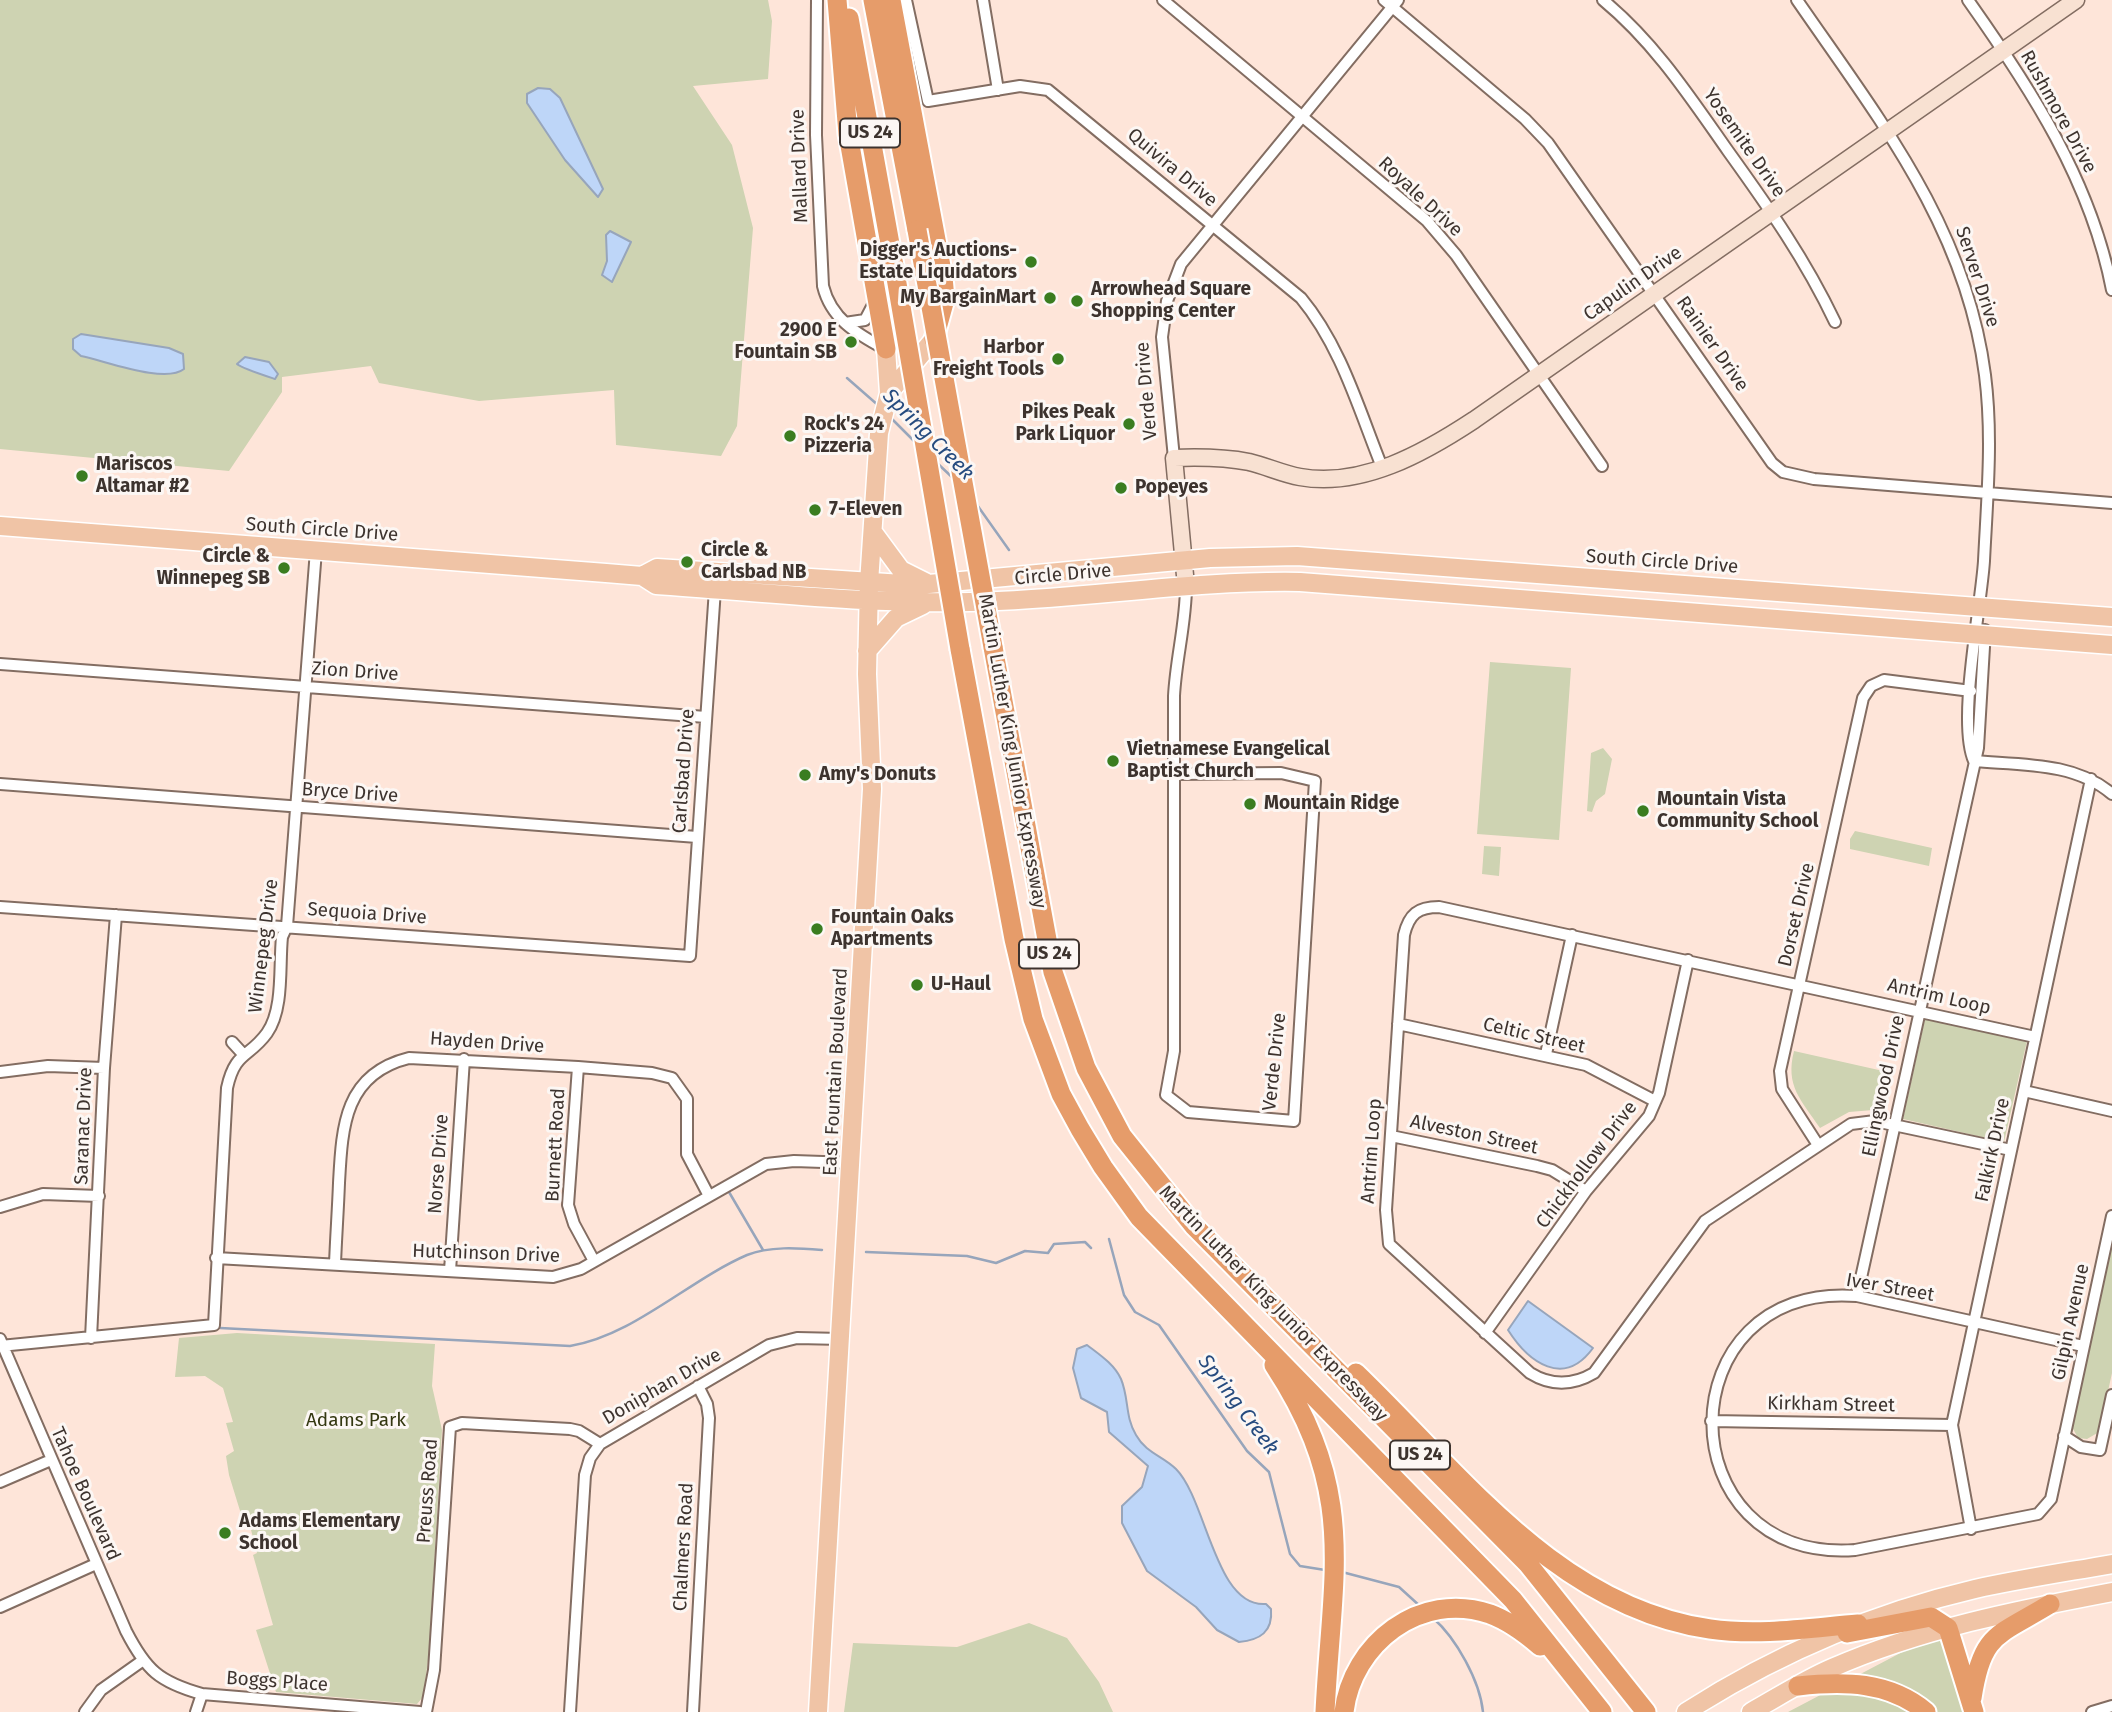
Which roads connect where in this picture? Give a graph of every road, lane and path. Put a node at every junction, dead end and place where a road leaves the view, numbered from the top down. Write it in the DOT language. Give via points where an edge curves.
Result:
graph roads {
  1 [pos="817,0"];
  2 [pos="837,0"];
  3 [pos="846,0"];
  4 [pos="873,0"];
  5 [pos="891,0"];
  6 [pos="906,0"];
  7 [pos="983,0"];
  8 [pos="1163,0"];
  9 [pos="1604,0"];
  10 [pos="1797,0"];
  11 [pos="1968,0"];
  12 [pos="2076,0"];
  13 [pos="1391,2"];
  14 [pos="2004,51"];
  15 [pos="998,90"];
  16 [pos="1302,116"];
  17 [pos="1887,132"];
  18 [pos="1771,212"];
  19 [pos="1212,223"];
  20 [pos="2112,290"];
  21 [pos="1656,294"];
  22 [pos="875,300"];
  23 [pos="1835,322"];
  24 [pos="845,323"];
  25 [pos="934,339"];
  26 [pos="895,347"];
  27 [pos="1538,375"];
  28 [pos="892,389"];
  29 [pos="1174,458"];
  30 [pos="1602,466"];
  31 [pos="1382,467"];
  32 [pos="1987,494"];
  33 [pos="2112,503"];
  34 [pos="0,527"];
  35 [pos="873,532"];
  36 [pos="316,551"];
  37 [pos="1210,558"];
  38 [pos="1184,560"];
  39 [pos="642,576"];
  40 [pos="1186,586"];
  41 [pos="715,589"];
  42 [pos="869,592"];
  43 [pos="932,593"];
  44 [pos="1981,607"];
  45 [pos="2112,617"];
  46 [pos="1980,635"];
  47 [pos="2112,645"];
  48 [pos="867,651"];
  49 [pos="0,664"];
  50 [pos="304,686"];
  51 [pos="1971,691"];
  52 [pos="706,717"];
  53 [pos="1974,761"];
  54 [pos="1174,774"];
  55 [pos="2091,779"];
  56 [pos="0,784"];
  57 [pos="2112,794"];
  58 [pos="296,806"];
  59 [pos="697,837"];
  60 [pos="0,907"];
  61 [pos="116,915"];
  62 [pos="287,926"];
  63 [pos="1572,935"];
  64 [pos="690,956"];
  65 [pos="1688,960"];
  66 [pos="1799,984"];
  67 [pos="1919,1011"];
  68 [pos="1398,1024"];
  69 [pos="2035,1037"];
  70 [pos="232,1042"];
  71 [pos="243,1054"];
  72 [pos="378,1054"];
  73 [pos="1546,1054"];
  74 [pos="464,1059"];
  75 [pos="386,1065"];
  76 [pos="578,1067"];
  77 [pos="104,1068"];
  78 [pos="0,1072"];
  79 [pos="2024,1091"];
  80 [pos="1655,1101"];
  81 [pos="2112,1111"];
  82 [pos="1894,1125"];
  83 [pos="1391,1136"];
  84 [pos="1818,1145"];
  85 [pos="2011,1150"];
  86 [pos="852,1163"];
  87 [pos="1586,1191"];
  88 [pos="99,1196"];
  89 [pos="709,1196"];
  90 [pos="0,1207"];
  91 [pos="2112,1216"];
  92 [pos="1194,1226"];
  93 [pos="216,1258"];
  94 [pos="594,1261"];
  95 [pos="335,1264"];
  96 [pos="450,1271"];
  97 [pos="1857,1296"];
  98 [pos="1974,1322"];
  99 [pos="1485,1333"];
  100 [pos="1254,1335"];
  101 [pos="91,1338"];
  102 [pos="842,1339"];
  103 [pos="1,1343"];
  104 [pos="2083,1346"];
  105 [pos="698,1386"];
  106 [pos="2112,1395"];
  107 [pos="1711,1421"];
  108 [pos="1952,1425"];
  109 [pos="2064,1436"];
  110 [pos="600,1444"];
  111 [pos="2081,1447"];
  112 [pos="51,1460"];
  113 [pos="2058,1466"];
  114 [pos="0,1482"];
  115 [pos="2044,1510"];
  116 [pos="1971,1529"];
  117 [pos="96,1564"];
  118 [pos="2112,1564"];
  119 [pos="2112,1592"];
  120 [pos="2050,1604"];
  121 [pos="0,1607"];
  122 [pos="1858,1624"];
  123 [pos="1948,1628"];
  124 [pos="1828,1637"];
  125 [pos="142,1661"];
  126 [pos="1575,1676"];
  127 [pos="1798,1686"];
  128 [pos="202,1694"];
  129 [pos="306,1706"];
  130 [pos="2112,1706"];
  131 [pos="1973,1707"];
  132 [pos="85,1712"];
  133 [pos="196,1712"];
  134 [pos="420,1712"];
  135 [pos="426,1712"];
  136 [pos="570,1712"];
  137 [pos="693,1712"];
  138 [pos="818,1712"];
  139 [pos="1325,1712"];
  140 [pos="1344,1712"];
  141 [pos="1602,1712"];
  142 [pos="1646,1712"];
  143 [pos="1686,1712"];
  144 [pos="1751,1712"];
  145 [pos="1926,1712"];
  146 [pos="2092,1712"];
  1 -- 24 [label="street, Mallard Drive" via="821,275 825,297"];
  2 -- 22 [label="highway" via="848,134"];
  3 -- 100 [label="highway, Martin Luther King Junior Expressway / US 24, bridge" via="960,649 1033,1018 1061,1094 1089,1146 1139,1217"];
  4 -- 92 [label="highway, Martin Luther King Junior Expressway / US 24, bridge" via="1045,935 1063,1009 1110,1116 1157,1184"];
  5 -- 25 [label="highway" via="943,277 945,299"];
  6 -- 15 [label="street, Quivira Drive" via="928,101"];
  7 -- 15 [label="street"];
  8 -- 16 [label="street, Royale Drive"];
  9 -- 18 [label="street, Yosemite Drive" via="1664,61"];
  10 -- 17 [label="street, Server Drive"];
  11 -- 14 [label="street, Rushmore Drive"];
  12 -- 14 [label="street, Capulin Drive"];
  13 -- 16 [label="street, Verde Drive"];
  13 -- 21 [label="street, Rainier Drive" via="1548,143"];
  14 -- 17 [label="street, Capulin Drive"];
  14 -- 20 [label="street, Rushmore Drive" via="2078,181"];
  15 -- 19 [label="street, Quivira Drive" via="1034,86 1054,94"];
  16 -- 19 [label="street, Verde Drive"];
  16 -- 27 [label="street, Royale Drive" via="1443,238"];
  17 -- 18 [label="street, Capulin Drive"];
  17 -- 32 [label="street, Server Drive" via="1942,223 1974,313 1988,407"];
  18 -- 21 [label="street, Capulin Drive"];
  18 -- 23 [label="street, Yosemite Drive" via="1809,267"];
  19 -- 29 [label="street, Verde Drive" via="1181,264 1167,301 1162,337"];
  19 -- 31 [label="street, Quivira Drive" via="1316,316 1337,354"];
  21 -- 27 [label="street, Capulin Drive"];
  21 -- 32 [label="street, Rainier Drive" via="1772,463 1783,472"];
  22 -- 24 [label="street" via="865,320"];
  22 -- 26 [label="highway"];
  24 -- 26 [label="street, Mallard Drive"];
  25 -- 26 [label="street"];
  25 -- 28 [label="main road, East Fountain Boulevard"];
  26 -- 28 [label="main road, East Fountain Boulevard"];
  27 -- 30 [label="street, Royale Drive"];
  27 -- 31 [label="street, Capulin Drive" via="1454,434"];
  28 -- 35 [label="main road, East Fountain Boulevard" via="879,433"];
  29 -- 31 [label="street, Capulin Drive" via="1213,456 1300,477 1343,480"];
  29 -- 38 [label="street, Verde Drive"];
  32 -- 33 [label="street, Rainier Drive"];
  32 -- 44 [label="street, Server Drive"];
  34 -- 36 [label="main road, South Circle Drive"];
  35 -- 42 [label="main road, East Fountain Boulevard"];
  35 -- 43 [label="main road" via="901,570"];
  36 -- 39 [label="main road, South Circle Drive"];
  36 -- 50 [label="street, Winnepeg Drive"];
  37 -- 38 [label="main road, Circle Drive"];
  37 -- 44 [label="main road, South Circle Drive" via="1297,556"];
  38 -- 40 [label="street, Verde Drive"];
  38 -- 43 [label="main road, Circle Drive"];
  39 -- 41 [label="main road, South Circle Drive" via="656,585"];
  39 -- 42 [label="main road, South Circle Drive" via="657,568"];
  40 -- 43 [label="main road, Circle Drive" via="1037,600"];
  40 -- 46 [label="main road, Circle Drive" via="1300,582"];
  40 -- 54 [label="street, Verde Drive" via="1186,616 1175,679"];
  41 -- 42 [label="main road, South Circle Drive"];
  41 -- 52 [label="street, Carlsbad Drive"];
  42 -- 43 [label="main road, Circle Drive"];
  42 -- 48 [label="main road, East Fountain Boulevard"];
  43 -- 48 [label="main road" via="896,618"];
  44 -- 45 [label="main road, South Circle Drive"];
  44 -- 46 [label="street, Ellingwood Drive"];
  46 -- 47 [label="main road"];
  46 -- 51 [label="street, Ellingwood Drive"];
  46 -- 53 [label="street, Ellingwood Drive" via="1980,733"];
  48 -- 86 [label="main road, East Fountain Boulevard" via="872,789"];
  49 -- 50 [label="street, Zion Drive"];
  50 -- 52 [label="street, Zion Drive"];
  50 -- 58 [label="street, Winnepeg Drive"];
  51 -- 53 [label="street, Ellingwood Drive" via="1969,749"];
  51 -- 66 [label="street, Dorset Drive" via="1894,680 1871,686 1863,698"];
  52 -- 59 [label="street, Carlsbad Drive"];
  53 -- 55 [label="street" via="2049,768"];
  53 -- 67 [label="street, Ellingwood Drive"];
  54 -- 54 [label="street, Verde Drive" via="1281,773 1315,781 1294,1121 1188,1112 1166,1095 1174,1051"];
  55 -- 57 [label="street"];
  55 -- 69 [label="street, Falkirk Drive"];
  56 -- 58 [label="street, Bryce Drive"];
  58 -- 59 [label="street, Bryce Drive"];
  58 -- 62 [label="street, Winnepeg Drive"];
  59 -- 64 [label="street, Carlsbad Drive"];
  60 -- 61 [label="street, Sequoia Drive"];
  61 -- 62 [label="street, Sequoia Drive"];
  61 -- 77 [label="street, Saranac Drive"];
  62 -- 64 [label="street, Sequoia Drive"];
  62 -- 71 [label="street, Winnepeg Drive" via="274,1019 266,1035"];
  63 -- 65 [label="street, Antrim Loop"];
  63 -- 68 [label="street, Antrim Loop" via="1439,907 1416,911 1404,935"];
  63 -- 73 [label="street"];
  65 -- 66 [label="street, Antrim Loop"];
  65 -- 80 [label="street, Chickhollow Drive"];
  66 -- 67 [label="street, Antrim Loop"];
  66 -- 84 [label="street, Dorset Drive" via="1780,1080"];
  67 -- 69 [label="street, Antrim Loop"];
  67 -- 82 [label="street, Ellingwood Drive"];
  68 -- 73 [label="street, Celtic Street"];
  68 -- 83 [label="street, Antrim Loop"];
  69 -- 79 [label="street, Falkirk Drive"];
  70 -- 71 [label="street"];
  71 -- 93 [label="street, Winnepeg Drive" via="230,1073 228,1088"];
  72 -- 75 [label="street"];
  73 -- 80 [label="street, Celtic Street" via="1586,1065"];
  74 -- 75 [label="street, Hayden Drive" via="420,1056"];
  74 -- 76 [label="street, Hayden Drive"];
  74 -- 96 [label="street, Norse Drive"];
  75 -- 95 [label="street, Hayden Drive" via="356,1093 344,1122"];
  76 -- 89 [label="street, Hayden Drive" via="652,1073 683,1083 688,1108 687,1154"];
  76 -- 94 [label="street, Burnett Road" via="569,1205"];
  77 -- 78 [label="street" via="48,1066"];
  77 -- 88 [label="street, Saranac Drive"];
  79 -- 81 [label="street"];
  79 -- 85 [label="street, Falkirk Drive"];
  80 -- 87 [label="street, Chickhollow Drive" via="1643,1125"];
  82 -- 84 [label="street, Antrim Loop" via="1857,1122"];
  82 -- 85 [label="street, Antrim Loop"];
  82 -- 97 [label="street, Ellingwood Drive"];
  83 -- 87 [label="street, Alveston Street" via="1552,1170"];
  83 -- 99 [label="street, Antrim Loop" via="1389,1244"];
  84 -- 99 [label="street, Antrim Loop" via="1705,1221 1604,1362 1584,1379 1560,1384 1539,1378"];
  85 -- 98 [label="street, Falkirk Drive"];
  86 -- 89 [label="street, Hutchinson Drive" via="766,1164"];
  86 -- 102 [label="main road, East Fountain Boulevard"];
  87 -- 99 [label="street, Chickhollow Drive"];
  88 -- 90 [label="street" via="43,1194"];
  88 -- 101 [label="street, Saranac Drive"];
  89 -- 94 [label="street, Hutchinson Drive"];
  91 -- 104 [label="street, Gilpin Avenue"];
  92 -- 122 [label="highway" via="1244,1266 1507,1524 1589,1587 1626,1604 1710,1629 1764,1631"];
  92 -- 142 [label="highway, Martin Luther King Junior Expressway / US 24" via="1496,1529"];
  93 -- 95 [label="street, Hutchinson Drive"];
  93 -- 101 [label="street, Winnepeg Drive" via="214,1325"];
  94 -- 96 [label="street, Hutchinson Drive" via="554,1277"];
  95 -- 96 [label="street, Hutchinson Drive"];
  97 -- 98 [label="street, Iver Street"];
  97 -- 107 [label="street, Iver Street" via="1811,1298 1760,1322 1724,1366 1714,1390"];
  98 -- 104 [label="street, Iver Street"];
  98 -- 108 [label="street, Falkirk Drive"];
  100 -- 126 [label="highway, Martin Luther King Junior Expressway / US 24" via="1449,1531"];
  100 -- 139 [label="highway" via="1314,1437 1332,1504 1337,1563"];
  101 -- 103 [label="street, Winnepeg Drive"];
  102 -- 105 [label="street, Doniphan Drive" via="782,1340"];
  102 -- 138 [label="main road, East Fountain Boulevard"];
  103 -- 112 [label="street, Tahoe Boulevard"];
  104 -- 109 [label="street, Gilpin Avenue"];
  105 -- 110 [label="street, Doniphan Drive"];
  105 -- 137 [label="street, Chalmers Road" via="709,1418"];
  106 -- 111 [label="street" via="2100,1450"];
  107 -- 108 [label="street, Kirkham Street"];
  107 -- 116 [label="street, Iver Street" via="1716,1463 1728,1488 1754,1519 1785,1539 1814,1549 1840,1551"];
  108 -- 116 [label="street, Falkirk Drive"];
  109 -- 111 [label="street"];
  109 -- 113 [label="street, Gilpin Avenue"];
  110 -- 135 [label="street, Preuss Road" via="570,1429 462,1423 450,1427 434,1670"];
  110 -- 136 [label="street, Doniphan Drive" via="585,1475"];
  111 -- 113 [label="street"];
  112 -- 114 [label="street"];
  112 -- 117 [label="street, Tahoe Boulevard"];
  113 -- 115 [label="street, Gilpin Avenue"];
  115 -- 116 [label="street, Iver Street"];
  117 -- 121 [label="street"];
  117 -- 125 [label="street, Tahoe Boulevard"];
  118 -- 122 [label="main road" via="1977,1589"];
  119 -- 120 [label="main road"];
  120 -- 123 [label="main road"];
  120 -- 131 [label="highway" via="1992,1639 1980,1658"];
  122 -- 124 [label="main road"];
  123 -- 124 [label="highway" via="1931,1617"];
  123 -- 127 [label="main road" via="1853,1659"];
  123 -- 131 [label="highway"];
  124 -- 143 [label="main road" via="1720,1690"];
  125 -- 128 [label="street, Boggs Place" via="176,1687"];
  125 -- 132 [label="street" via="101,1690"];
  126 -- 140 [label="highway" via="1528,1636 1498,1618 1471,1610 1433,1611 1397,1625 1365,1655 1349,1686"];
  126 -- 141 [label="highway, Martin Luther King Junior Expressway / US 24"];
  127 -- 144 [label="main road"];
  127 -- 145 [label="highway" via="1879,1687"];
  128 -- 129 [label="street, Boggs Place"];
  128 -- 133 [label="street"];
  129 -- 134 [label="street, Boggs Place"];
  130 -- 146 [label="street"];
}
